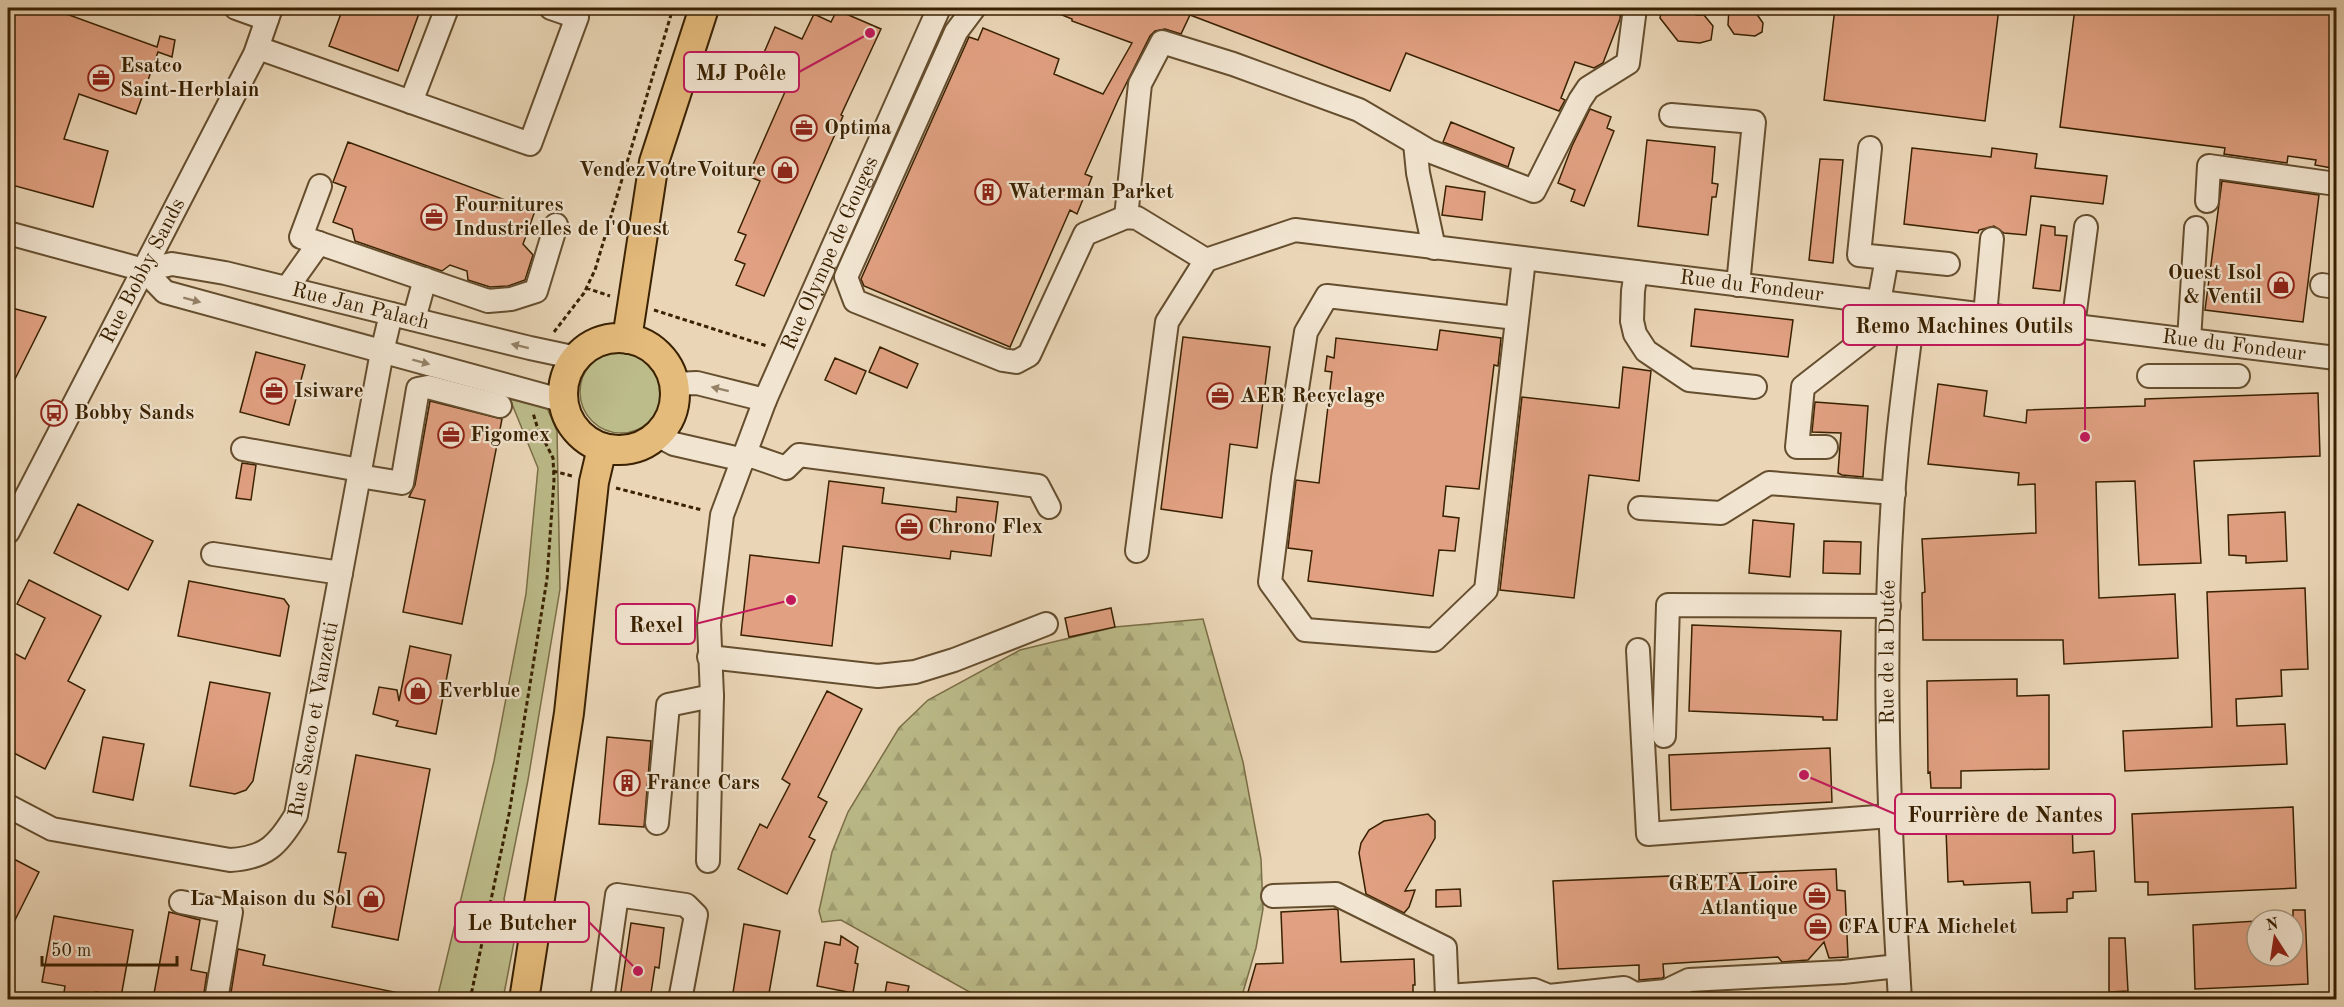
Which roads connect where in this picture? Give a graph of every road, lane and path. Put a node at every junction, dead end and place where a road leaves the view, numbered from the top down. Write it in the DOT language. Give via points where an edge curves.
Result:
graph roads {
  1 [pos="236,8"];
  2 [pos="447,8"];
  3 [pos="551,8"];
  4 [pos="673,8"];
  5 [pos="704,8"];
  6 [pos="939,8"];
  7 [pos="974,8"];
  8 [pos="1635,8"];
  9 [pos="269,13"];
  10 [pos="258,48"];
  11 [pos="411,102"];
  12 [pos="1671,115"];
  13 [pos="1415,143"];
  14 [pos="1870,148"];
  15 [pos="2337,184"];
  16 [pos="320,186"];
  17 [pos="2207,201"];
  18 [pos="1126,217"];
  19 [pos="556,225"];
  20 [pos="2086,227"];
  21 [pos="2196,228"];
  22 [pos="8,233"];
  23 [pos="1992,238"];
  24 [pos="319,243"];
  25 [pos="1434,248"];
  26 [pos="1887,258"];
  27 [pos="1524,259"];
  28 [pos="1206,260"];
  29 [pos="1948,264"];
  30 [pos="144,270"];
  31 [pos="1636,273"];
  32 [pos="425,279"];
  33 [pos="1738,285"];
  34 [pos="287,288"];
  35 [pos="586,288"];
  36 [pos="1879,302"];
  37 [pos="632,303"];
  38 [pos="1914,307"];
  39 [pos="391,314"];
  40 [pos="1985,315"];
  41 [pos="1516,318"];
  42 [pos="414,319"];
  43 [pos="2073,326"];
  44 [pos="627,339"];
  45 [pos="2197,341"];
  46 [pos="540,350"];
  47 [pos="382,352"];
  48 [pos="786,352"];
  49 [pos="577,358"];
  50 [pos="2337,358"];
  51 [pos="2150,376"];
  52 [pos="2202,376"];
  53 [pos="2238,376"];
  54 [pos="674,384"];
  55 [pos="1755,387"];
  56 [pos="530,392"];
  57 [pos="765,400"];
  58 [pos="564,401"];
  59 [pos="500,406"];
  60 [pos="657,435"];
  61 [pos="1826,447"];
  62 [pos="602,448"];
  63 [pos="243,449"];
  64 [pos="745,457"];
  65 [pos="553,471"];
  66 [pos="360,473"];
  67 [pos="594,482"];
  68 [pos="1894,493"];
  69 [pos="1049,507"];
  70 [pos="1640,508"];
  71 [pos="722,515"];
  72 [pos="8,532"];
  73 [pos="1137,551"];
  74 [pos="213,554"];
  75 [pos="341,573"];
  76 [pos="1889,606"];
  77 [pos="1046,624"];
  78 [pos="1638,650"];
  79 [pos="710,657"];
  80 [pos="712,696"];
  81 [pos="1664,736"];
  82 [pos="8,806"];
  83 [pos="1891,816"];
  84 [pos="657,823"];
  85 [pos="708,861"];
  86 [pos="1274,896"];
  87 [pos="181,902"];
  88 [pos="1898,966"];
  89 [pos="216,999"];
  90 [pos="470,999"];
  91 [pos="524,999"];
  92 [pos="602,999"];
  93 [pos="680,999"];
  94 [pos="1900,999"];
  1 -- 9 [label="street"];
  2 -- 11 [label="street"];
  3 -- 11 [label="street" via="577,17 530,144"];
  4 -- 35 [label="path" via="596,270"];
  5 -- 37 [label="main road" via="654,162"];
  6 -- 48 [label="street, Rue Olympe de Gouges"];
  7 -- 18 [label="street" via="956,32 846,277 855,301 1016,362 1029,355 1085,234"];
  8 -- 13 [label="street" via="1628,63 1588,88 1534,191"];
  9 -- 10 [label="street, Rue Bobby Sands"];
  10 -- 11 [label="street"];
  10 -- 30 [label="street, Rue Bobby Sands"];
  12 -- 33 [label="street" via="1754,122"];
  13 -- 18 [label="street" via="1359,110 1161,42 1140,84"];
  13 -- 25 [label="street"];
  14 -- 26 [label="street" via="1858,255"];
  15 -- 17 [label="street" via="2209,166"];
  16 -- 24 [label="street" via="301,237"];
  18 -- 28 [label="street" via="1137,218"];
  19 -- 32 [label="street" via="536,291 488,301"];
  20 -- 43 [label="street"];
  21 -- 45 [label="street"];
  22 -- 30 [label="street, Rue Jan Palach"];
  23 -- 40 [label="street"];
  24 -- 32 [label="street"];
  24 -- 34 [label="street"];
  25 -- 27 [label="street, Rue du Fondeur"];
  25 -- 28 [label="street, Rue du Fondeur" via="1295,230"];
  26 -- 29 [label="street"];
  26 -- 36 [label="street"];
  27 -- 31 [label="street, Rue du Fondeur"];
  27 -- 41 [label="street"];
  28 -- 73 [label="street" via="1167,322"];
  30 -- 34 [label="street, Rue Jan Palach" via="172,264"];
  30 -- 47 [label="street, Rue Jan Palach, one-way" via="165,292"];
  30 -- 72 [label="street, Rue Bobby Sands"];
  31 -- 33 [label="street, Rue du Fondeur"];
  31 -- 55 [label="street" via="1632,321 1646,351 1689,380"];
  32 -- 42 [label="street"];
  33 -- 36 [label="street, Rue du Fondeur"];
  34 -- 39 [label="street, Rue Jan Palach"];
  35 -- 37 [label="path"];
  35 -- 46 [label="path"];
  36 -- 38 [label="street, Rue du Fondeur"];
  37 -- 44 [label="main road"];
  37 -- 48 [label="path"];
  38 -- 40 [label="street, Rue du Fondeur"];
  38 -- 61 [label="street" via="1889,320 1803,387 1797,447"];
  38 -- 68 [label="street, Rue de la Dutée"];
  39 -- 42 [label="street, Rue Jan Palach"];
  39 -- 47 [label="street, Rue Sacco et Vanzetti"];
  40 -- 43 [label="street, Rue du Fondeur"];
  41 -- 41 [label="street" via="1486,590 1434,640 1305,630 1270,582 1306,333 1328,296"];
  46 -- 42 [label="street, Rue Jan Palach, one-way"];
  43 -- 45 [label="street, Rue du Fondeur"];
  44 -- 49 [label="main road" via="595,344"];
  44 -- 54 [label="main road" via="657,354 665,362"];
  45 -- 50 [label="street, Rue du Fondeur"];
  45 -- 52 [label="street"];
  46 -- 49 [label="street, Rue Jan Palach"];
  47 -- 56 [label="street, Rue Jan Palach, one-way"];
  47 -- 66 [label="street, Rue Sacco et Vanzetti"];
  48 -- 57 [label="street, Rue Olympe de Gouges"];
  49 -- 58 [label="main road" via="566,378"];
  51 -- 52 [label="street"];
  52 -- 53 [label="street"];
  57 -- 54 [label="street, one-way" via="697,384"];
  54 -- 60 [label="main road" via="672,412"];
  56 -- 58 [label="street, Rue Jan Palach"];
  56 -- 65 [label="path" via="537,426 553,458"];
  57 -- 64 [label="street, Rue Olympe de Gouges"];
  58 -- 62 [label="main road" via="579,434"];
  59 -- 66 [label="street" via="428,387 418,389 402,483"];
  60 -- 62 [label="main road" via="631,449"];
  60 -- 64 [label="street" via="674,444"];
  62 -- 67 [label="main road"];
  63 -- 66 [label="street"];
  64 -- 69 [label="street" via="786,468 799,455 1038,486"];
  64 -- 71 [label="street, Rue Olympe de Gouges"];
  65 -- 67 [label="path"];
  65 -- 90 [label="path" via="547,579 522,739"];
  66 -- 75 [label="street, Rue Sacco et Vanzetti"];
  67 -- 71 [label="path"];
  67 -- 91 [label="main road" via="569,713"];
  68 -- 70 [label="street" via="1769,483 1721,513"];
  68 -- 76 [label="street, Rue de la Dutée"];
  71 -- 79 [label="street, Rue Olympe de Gouges" via="709,624"];
  74 -- 75 [label="street"];
  75 -- 82 [label="street, Rue Sacco et Vanzetti" via="296,815 283,837 267,851 248,859 230,860 52,829"];
  76 -- 81 [label="street" via="1668,605"];
  76 -- 83 [label="street, Rue de la Dutée"];
  77 -- 79 [label="street" via="954,660 915,672 879,676"];
  78 -- 83 [label="street" via="1648,834"];
  79 -- 80 [label="street, Rue Olympe de Gouges"];
  80 -- 84 [label="street" via="668,705"];
  80 -- 85 [label="street, Rue Olympe de Gouges"];
  83 -- 88 [label="street, Rue de la Dutée"];
  86 -- 88 [label="street" via="1336,894 1445,948 1447,996 1534,990 1549,996 1623,988 1635,994 1666,991 1689,980"];
  87 -- 89 [label="street" via="231,912"];
  88 -- 94 [label="street, Rue de la Dutée"];
  92 -- 93 [label="street" via="617,895 686,905 696,915"];
}
